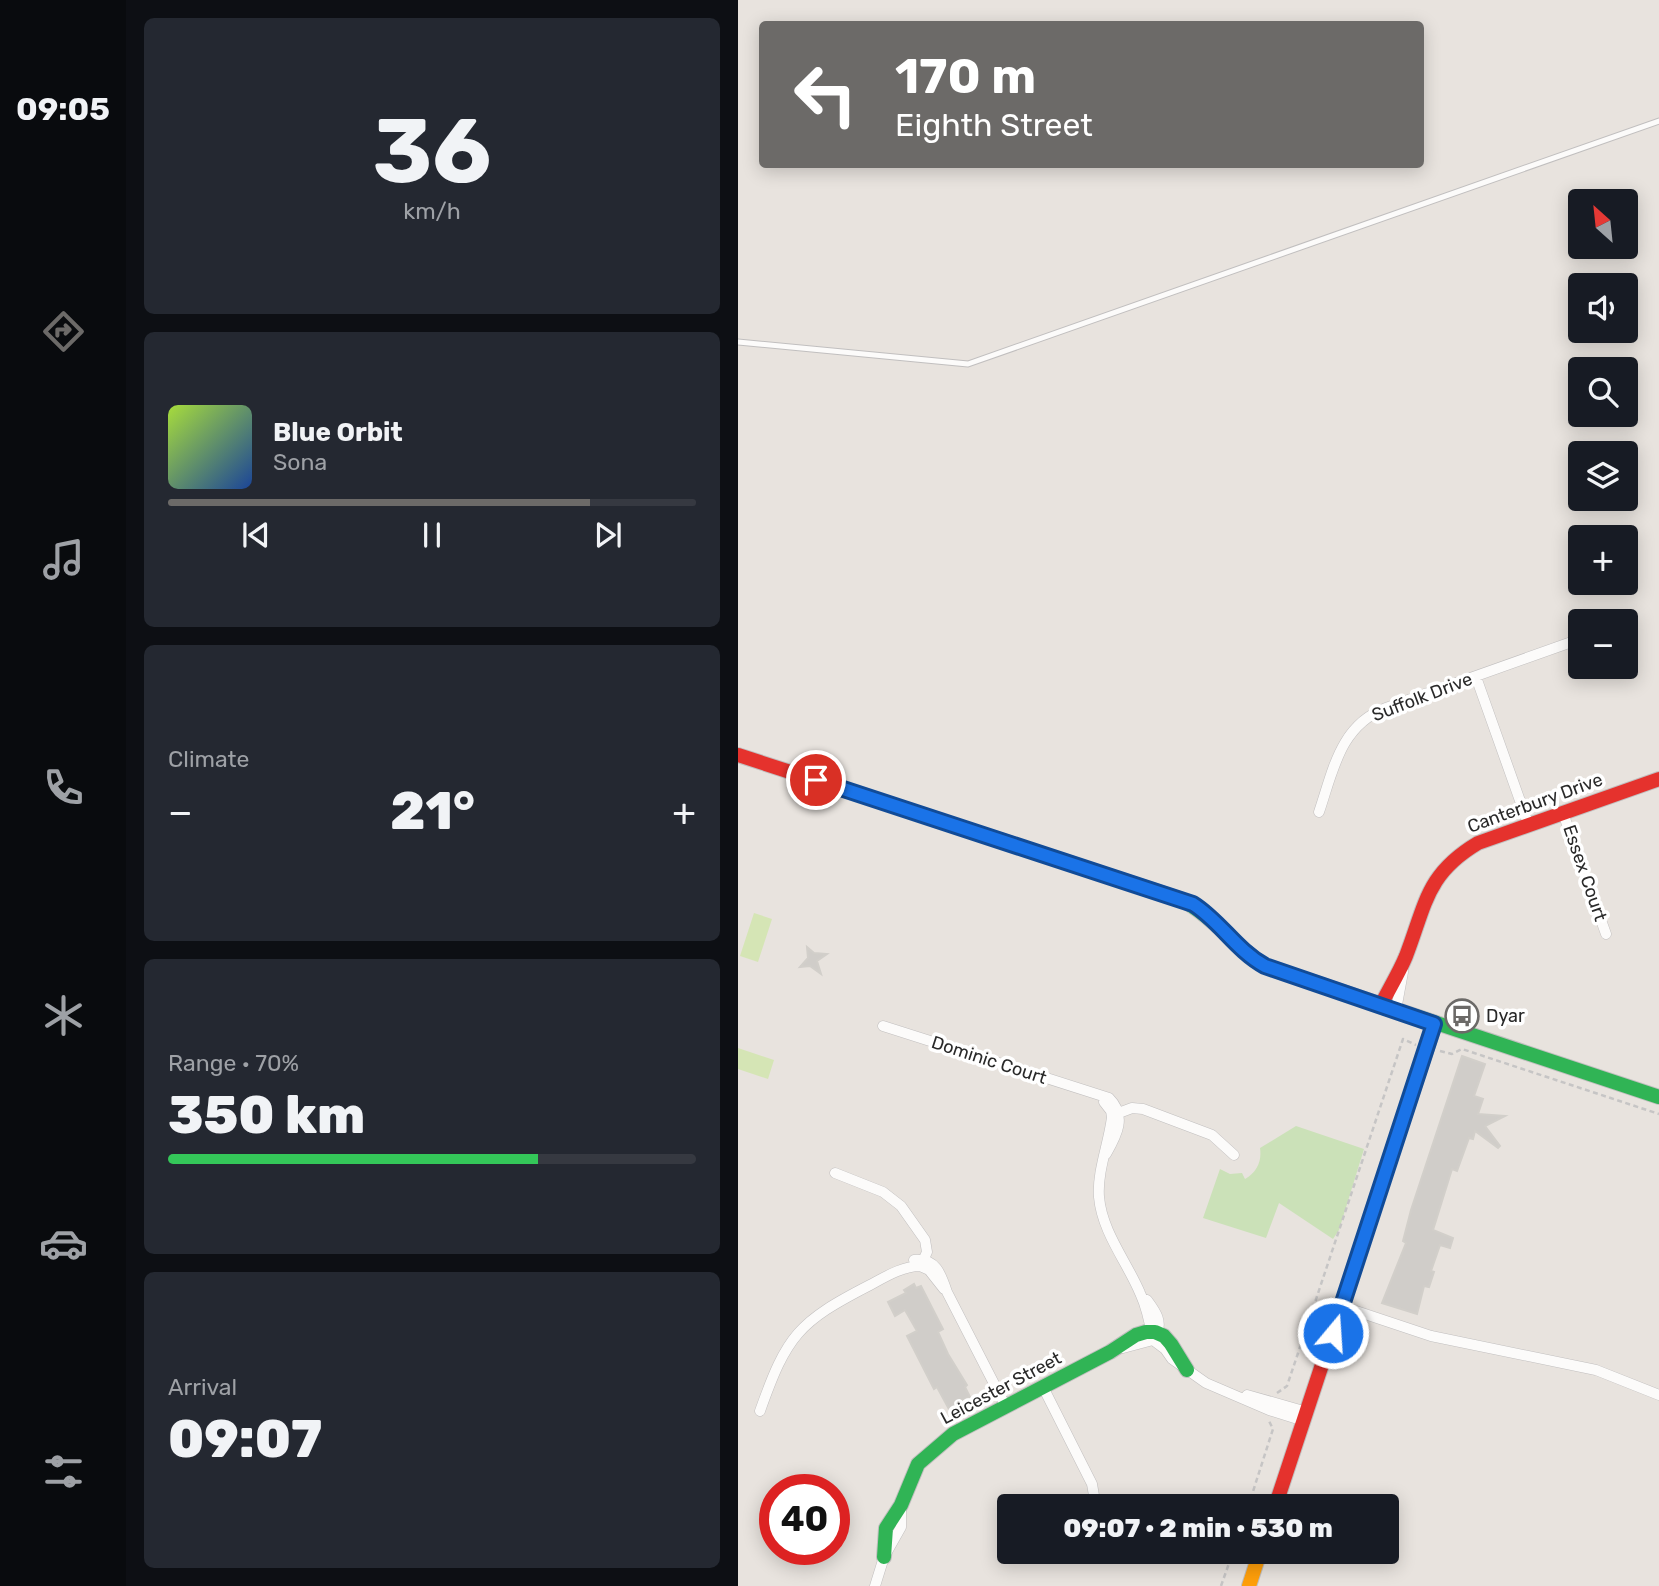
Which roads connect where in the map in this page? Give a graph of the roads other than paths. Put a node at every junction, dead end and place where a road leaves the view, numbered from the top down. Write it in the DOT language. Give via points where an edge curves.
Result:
graph roads {
  1 [pos="1658,121"];
  2 [pos="738,342"];
  3 [pos="1568,643"];
  4 [pos="1476,677"];
  5 [pos="738,755"];
  6 [pos="1658,779"];
  7 [pos="1319,812"];
  8 [pos="1563,813"];
  9 [pos="1529,826"];
  10 [pos="1606,933"];
  11 [pos="1405,958"];
  12 [pos="1381,1005"];
  13 [pos="1396,1010"];
  14 [pos="1434,1024"];
  15 [pos="883,1026"];
  16 [pos="1658,1097"];
  17 [pos="1117,1115"];
  18 [pos="1234,1155"];
  19 [pos="835,1173"];
  20 [pos="921,1262"];
  21 [pos="1341,1306"];
  22 [pos="1154,1335"];
  23 [pos="1187,1370"];
  24 [pos="1043,1387"];
  25 [pos="1658,1395"];
  26 [pos="1006,1406"];
  27 [pos="760,1411"];
  28 [pos="1306,1416"];
  29 [pos="1094,1494"];
  30 [pos="1279,1494"];
  31 [pos="884,1557"];
  32 [pos="1256,1564"];
  33 [pos="875,1586"];
  34 [pos="1249,1586"];
  1 -- 2 [label="lane" via="968,364"];
  3 -- 4 [label="street, Suffolk Drive"];
  4 -- 7 [label="street, Suffolk Drive" via="1364,718 1345,739"];
  4 -- 9 [label="street"];
  5 -- 12 [label="street" via="1193,904 1265,966"];
  6 -- 8 [label="street, Canterbury Drive"];
  8 -- 9 [label="street, Canterbury Drive"];
  8 -- 10 [label="street, Essex Court"];
  9 -- 11 [label="street, Canterbury Drive" via="1478,843 1446,865 1429,889"];
  11 -- 12 [label="street, Canterbury Drive"];
  11 -- 13 [label="street, Canterbury Drive"];
  12 -- 13 [label="street"];
  13 -- 14 [label="street"];
  14 -- 16 [label="street"];
  14 -- 21 [label="street"];
  15 -- 17 [label="street, Dominic Court" via="1095,1095"];
  17 -- 18 [label="street" via="1155,1115 1212,1135"];
  17 -- 22 [label="street" via="1100,1182 1101,1209 1140,1291"];
  19 -- 20 [label="street" via="893,1198 919,1234"];
  20 -- 26 [label="street" via="947,1292"];
  20 -- 27 [label="street" via="832,1304 806,1323 779,1361"];
  21 -- 25 [label="street" via="1432,1336 1596,1370"];
  21 -- 28 [label="street"];
  22 -- 23 [label="street" via="1163,1335 1174,1346"];
  22 -- 24 [label="street, Leicester Street" via="1134,1335"];
  23 -- 28 [label="street" via="1206,1383"];
  24 -- 26 [label="street, Leicester Street"];
  24 -- 29 [label="street"];
  26 -- 31 [label="street, Leicester Street" via="953,1434 927,1454 886,1528"];
  28 -- 30 [label="street"];
  31 -- 33 [label="street, Leicester Street"];
  32 -- 34 [label="street"];
}
